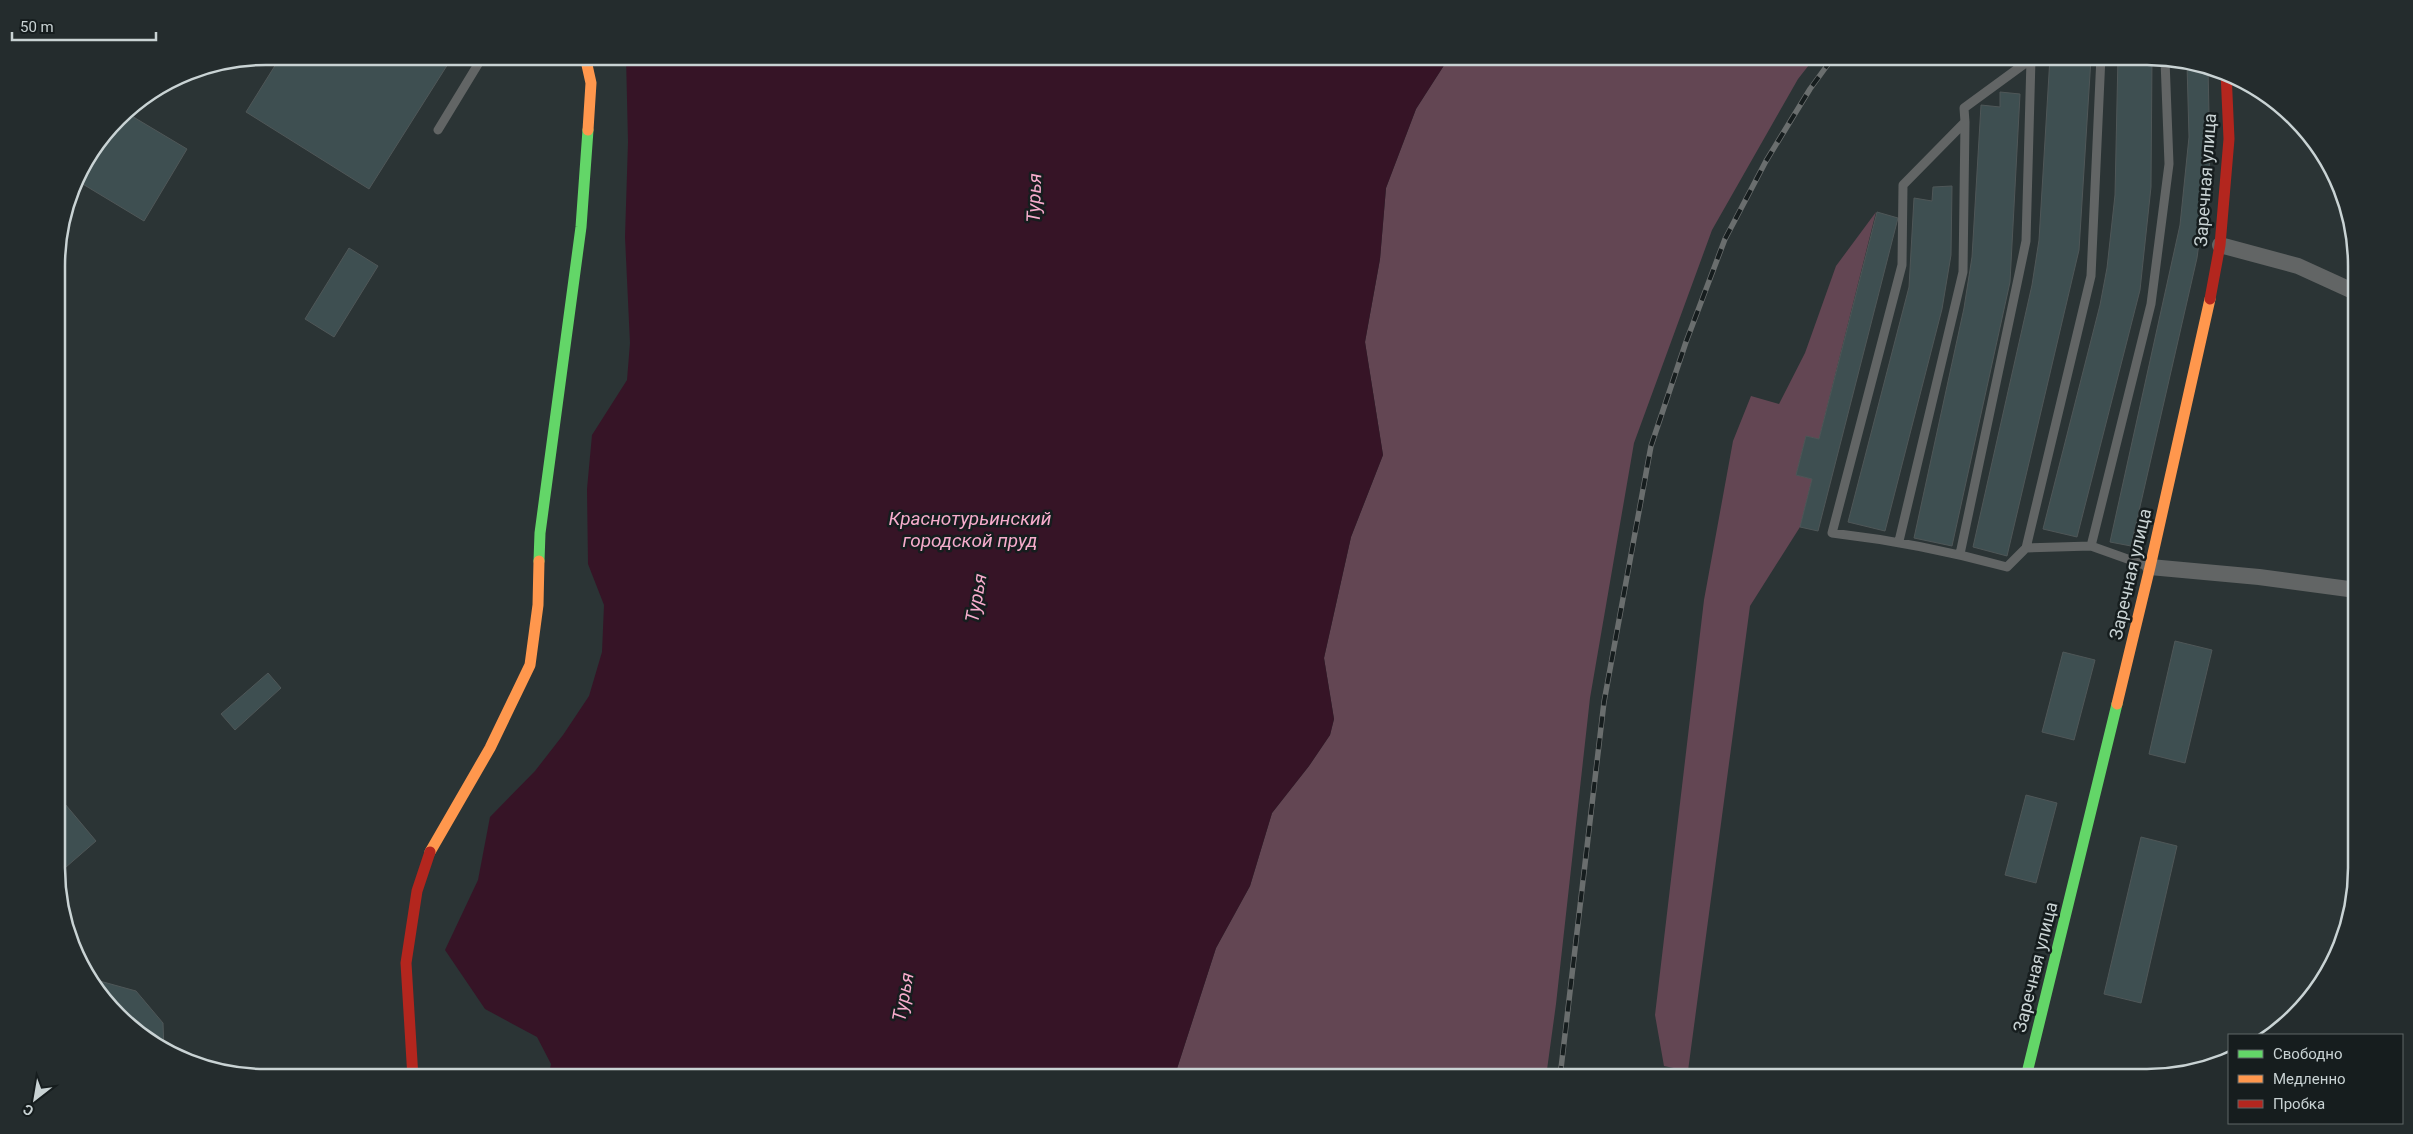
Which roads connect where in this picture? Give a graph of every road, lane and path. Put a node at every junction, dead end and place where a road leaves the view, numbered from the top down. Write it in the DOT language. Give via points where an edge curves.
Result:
graph roads {
  1 [pos="478,65"];
  2 [pos="588,65"];
  3 [pos="2023,65"];
  4 [pos="2033,65"];
  5 [pos="2102,65"];
  6 [pos="2165,66"];
  7 [pos="2226,81"];
  8 [pos="1966,122"];
  9 [pos="438,130"];
  10 [pos="2220,245"];
  11 [pos="2348,289"];
  12 [pos="1899,541"];
  13 [pos="2091,546"];
  14 [pos="2026,548"];
  15 [pos="1960,554"];
  16 [pos="2150,567"];
  17 [pos="2348,589"];
  18 [pos="412,1069"];
  19 [pos="2028,1069"];
  1 -- 9 [label="lane"];
  2 -- 18 [label="street" via="591,83 581,227 540,533 538,605 530,664 490,748 431,850 417,891 406,963"];
  3 -- 8 [label="lane" via="1964,108"];
  4 -- 15 [label="lane" via="2026,241"];
  5 -- 14 [label="lane" via="2091,276"];
  6 -- 13 [label="lane" via="2170,164 2151,304"];
  7 -- 10 [label="street, Заречная улица" via="2229,139"];
  8 -- 12 [label="lane" via="1963,272"];
  8 -- 12 [label="lane" via="1903,185 1902,265 1832,533"];
  10 -- 11 [label="street" via="2298,266"];
  10 -- 16 [label="street, Заречная улица"];
  12 -- 15 [label="lane"];
  13 -- 14 [label="lane"];
  13 -- 16 [label="lane"];
  14 -- 15 [label="lane" via="2007,567"];
  16 -- 17 [label="street"];
  16 -- 19 [label="street, Заречная улица"];
}
